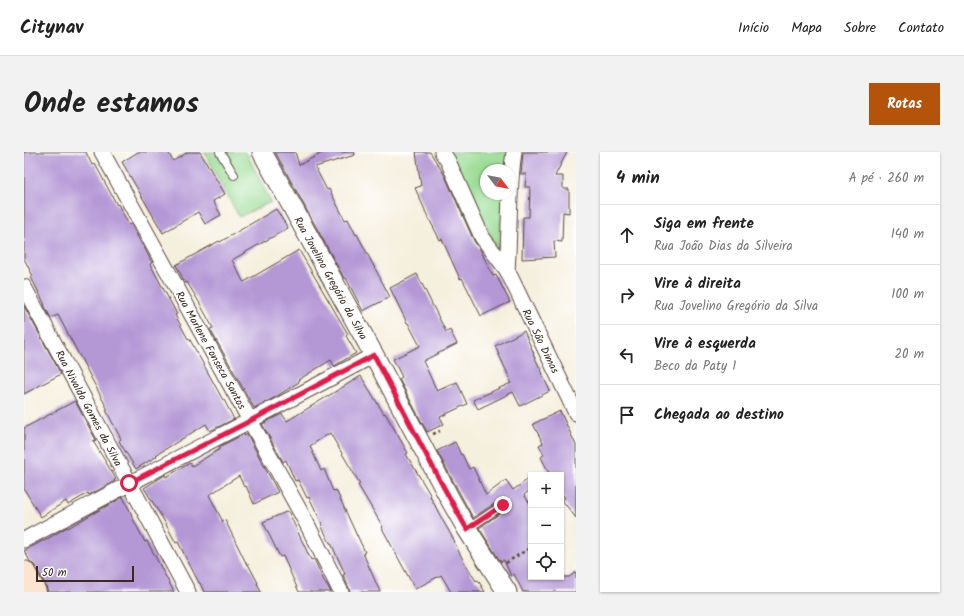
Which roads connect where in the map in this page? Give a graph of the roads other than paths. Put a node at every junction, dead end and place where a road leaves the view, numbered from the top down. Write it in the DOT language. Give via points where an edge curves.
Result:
graph roads {
  1 [pos="102,152"];
  2 [pos="220,152"];
  3 [pos="262,152"];
  4 [pos="442,152"];
  5 [pos="514,152"];
  6 [pos="234,175"];
  7 [pos="507,270"];
  8 [pos="24,288"];
  9 [pos="374,355"];
  10 [pos="576,413"];
  11 [pos="250,421"];
  12 [pos="129,483"];
  13 [pos="503,505"];
  14 [pos="467,529"];
  15 [pos="24,540"];
  16 [pos="24,572"];
  17 [pos="35,592"];
  18 [pos="188,592"];
  19 [pos="341,592"];
  20 [pos="507,592"];
  1 -- 11 [label="street, Rua Marlene Fonseca Santos"];
  2 -- 6 [label="lane"];
  3 -- 9 [label="street, Rua Jovelino Gregório da Silva"];
  4 -- 7 [label="street, Rua São Dimas" via="482,237"];
  5 -- 7 [label="street, Rua São Dimas"];
  7 -- 10 [label="street, Rua São Dimas"];
  8 -- 12 [label="street, Rua Nivaldo Gomes da Silva"];
  9 -- 11 [label="street"];
  9 -- 14 [label="street, Rua Jovelino Gregório da Silva"];
  11 -- 12 [label="street"];
  11 -- 19 [label="street, Rua Marlene Fonseca Santos"];
  12 -- 15 [label="street"];
  12 -- 18 [label="street, Rua Nivaldo Gomes da Silva"];
  13 -- 14 [label="lane"];
  14 -- 20 [label="street, Rua Jovelino Gregório da Silva"];
  16 -- 17 [label="main road"];
}
